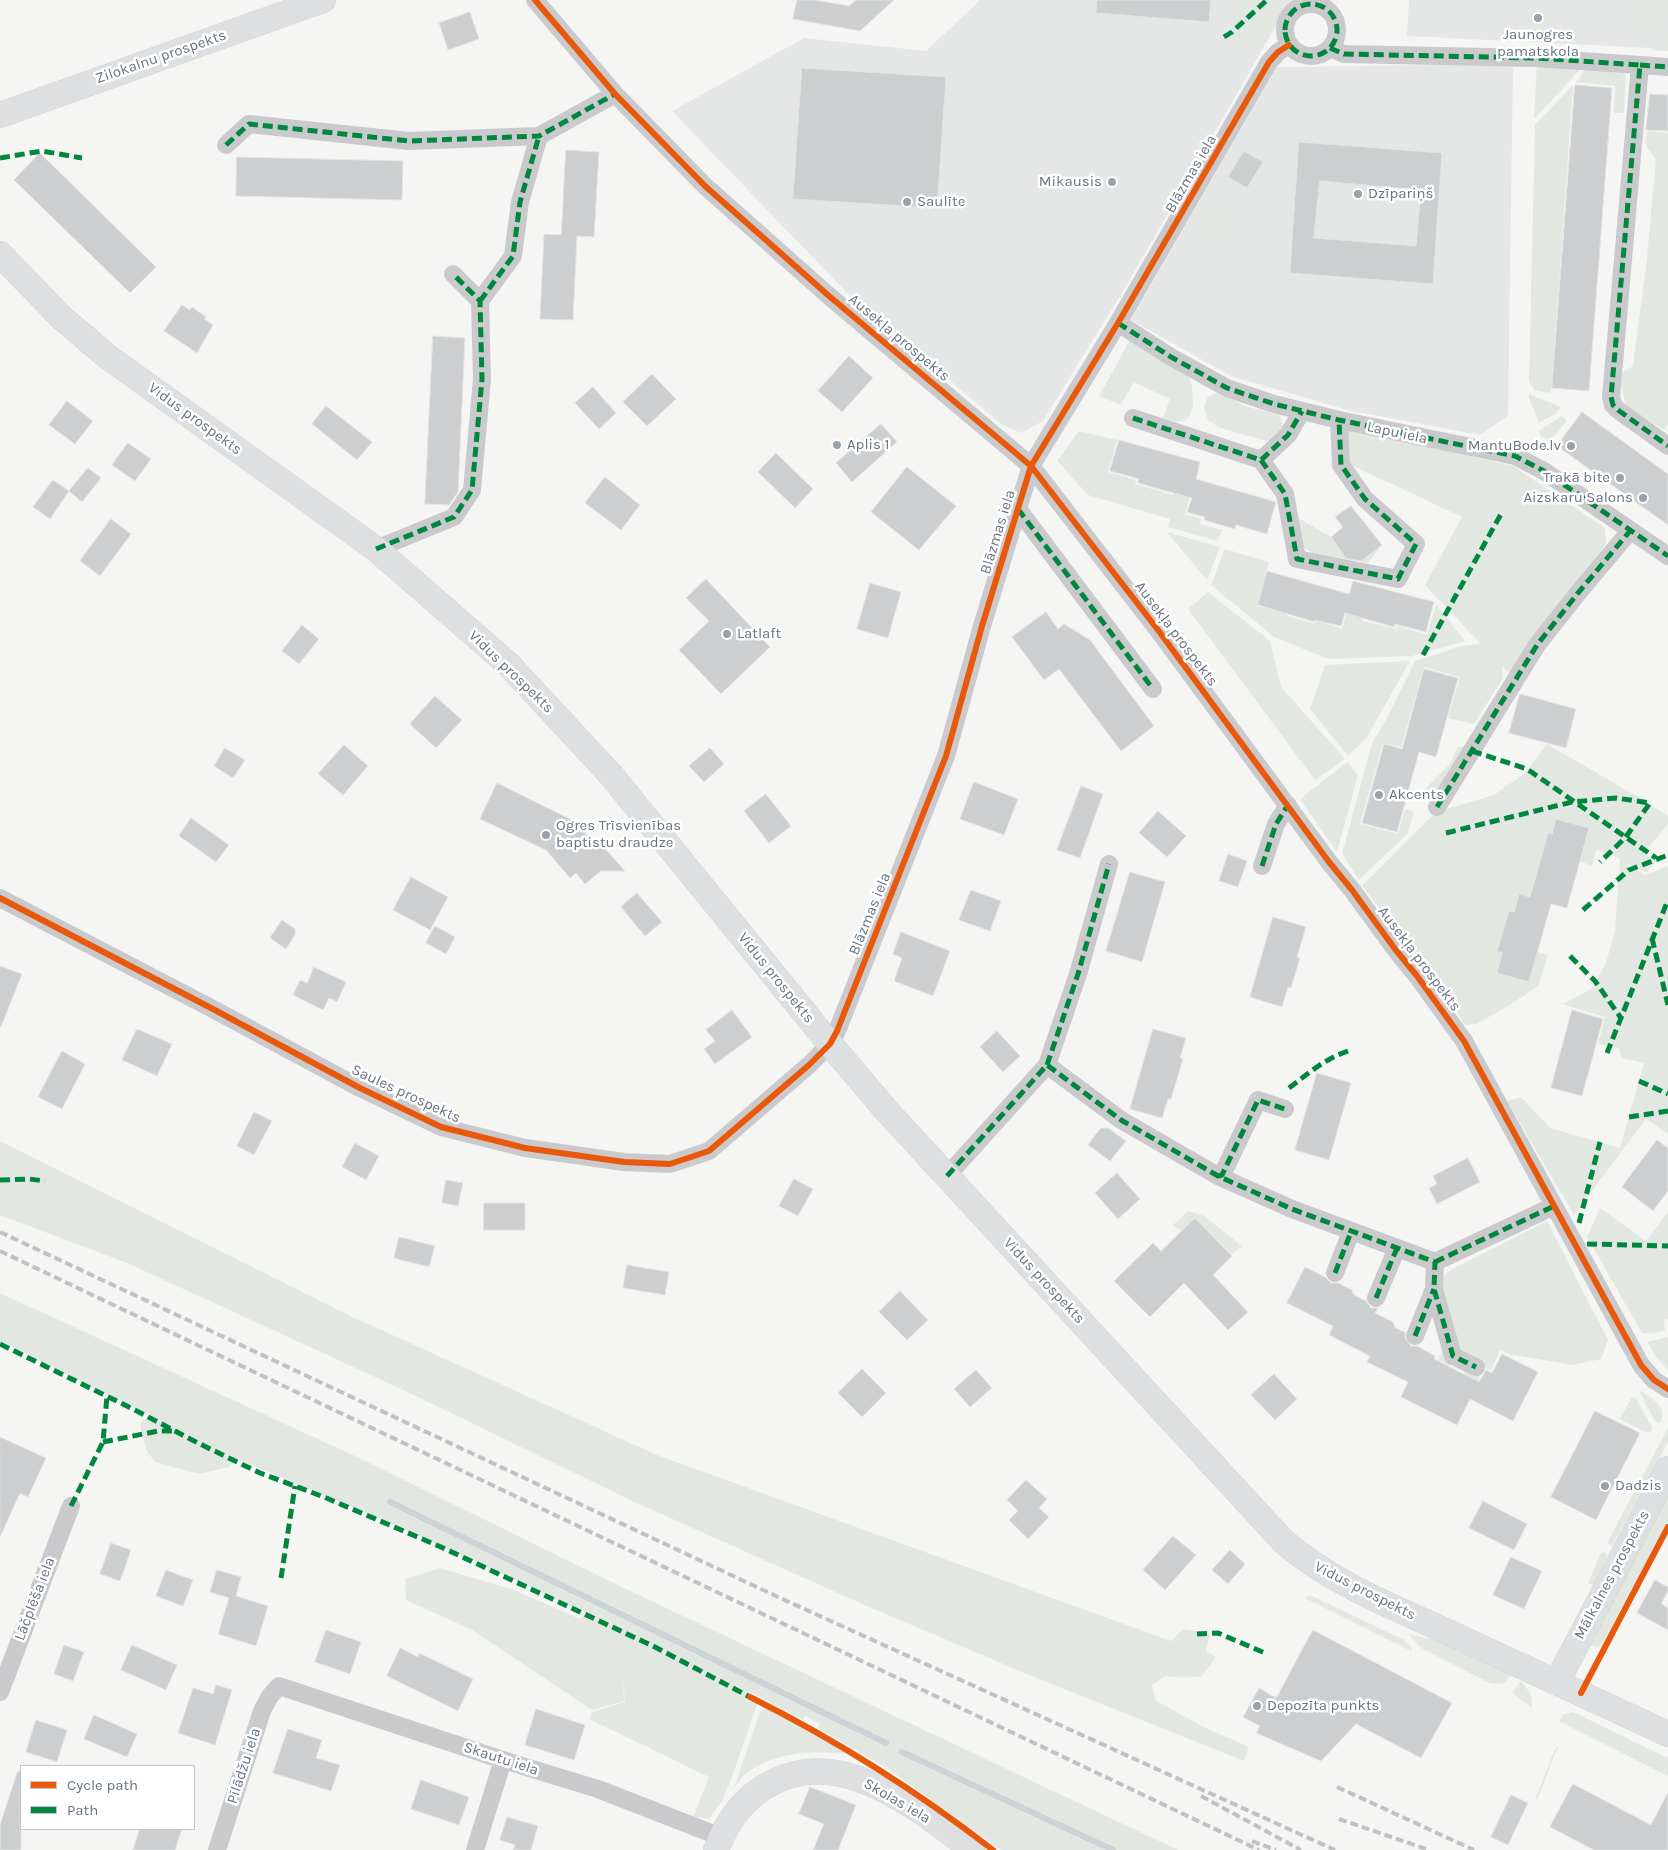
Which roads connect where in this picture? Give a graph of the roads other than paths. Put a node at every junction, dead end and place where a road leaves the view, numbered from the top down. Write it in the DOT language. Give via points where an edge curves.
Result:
graph roads {
  1 [pos="323,0"];
  2 [pos="535,0"];
  3 [pos="1306,2"];
  4 [pos="1289,46"];
  5 [pos="1330,48"];
  6 [pos="1640,65"];
  7 [pos="1668,67"];
  8 [pos="614,94"];
  9 [pos="0,115"];
  10 [pos="540,136"];
  11 [pos="226,145"];
  12 [pos="0,254"];
  13 [pos="453,274"];
  14 [pos="480,301"];
  15 [pos="1118,323"];
  16 [pos="1302,411"];
  17 [pos="1133,418"];
  18 [pos="1339,420"];
  19 [pos="1668,446"];
  20 [pos="1261,460"];
  21 [pos="1031,466"];
  22 [pos="1018,509"];
  23 [pos="1630,531"];
  24 [pos="376,549"];
  25 [pos="1668,556"];
  26 [pos="1153,689"];
  27 [pos="1288,805"];
  28 [pos="1437,807"];
  29 [pos="1109,864"];
  30 [pos="1262,866"];
  31 [pos="0,898"];
  32 [pos="830,1044"];
  33 [pos="1047,1065"];
  34 [pos="1285,1109"];
  35 [pos="947,1176"];
  36 [pos="1218,1176"];
  37 [pos="1554,1206"];
  38 [pos="1351,1232"];
  39 [pos="1397,1248"];
  40 [pos="1436,1262"];
  41 [pos="1335,1273"];
  42 [pos="1434,1289"];
  43 [pos="1376,1298"];
  44 [pos="1415,1336"];
  45 [pos="1476,1367"];
  46 [pos="1668,1389"];
  47 [pos="1668,1469"];
  48 [pos="71,1506"];
  49 [pos="1557,1682"];
  50 [pos="279,1686"];
  51 [pos="0,1692"];
  52 [pos="1668,1734"];
  53 [pos="503,1760"];
  54 [pos="719,1844"];
  55 [pos="217,1850"];
  56 [pos="475,1850"];
  57 [pos="972,1850"];
  1 -- 9 [label="main road, Zilokalnu prospekts"];
  2 -- 8 [label="street, Ausekļa prospekts"];
  3 -- 4 [label="street" via="1286,22"];
  3 -- 5 [label="street" via="1326,8 1335,19 1337,33"];
  4 -- 5 [label="street" via="1307,56 1320,55"];
  4 -- 15 [label="street, Blāzmas iela" via="1269,62"];
  5 -- 6 [label="street" via="1344,54 1536,58"];
  6 -- 7 [label="street"];
  6 -- 19 [label="street" via="1611,397 1618,410"];
  8 -- 10 [label="street"];
  8 -- 21 [label="street, Ausekļa prospekts" via="763,239"];
  10 -- 11 [label="street" via="409,141 249,124"];
  10 -- 14 [label="street" via="520,202 513,256"];
  12 -- 24 [label="main road, Vidus prospekts" via="62,318 108,357"];
  13 -- 14 [label="street"];
  14 -- 24 [label="street" via="482,379 472,490 454,517"];
  15 -- 16 [label="street, Lapu iela" via="1227,388"];
  15 -- 21 [label="street, Blāzmas iela"];
  16 -- 18 [label="street, Lapu iela"];
  16 -- 20 [label="street" via="1288,435"];
  17 -- 20 [label="street"];
  18 -- 20 [label="street" via="1341,465 1365,499 1416,544 1398,579 1297,559 1285,494"];
  18 -- 23 [label="street, Lapu iela" via="1515,456 1544,471"];
  21 -- 22 [label="street, Blāzmas iela"];
  21 -- 27 [label="street, Ausekļa prospekts"];
  22 -- 26 [label="street"];
  22 -- 32 [label="street, Blāzmas iela" via="946,756"];
  23 -- 25 [label="street, Lapu iela"];
  23 -- 28 [label="street" via="1537,645"];
  24 -- 32 [label="main road, Vidus prospekts" via="509,665 611,775"];
  27 -- 30 [label="street" via="1276,824"];
  27 -- 37 [label="street, Ausekļa prospekts" via="1464,1041"];
  29 -- 33 [label="street" via="1078,974"];
  31 -- 32 [label="street, Saules prospekts" via="360,1088 441,1127 525,1148 624,1162 670,1164 709,1151"];
  32 -- 35 [label="main road, Vidus prospekts"];
  33 -- 35 [label="street"];
  33 -- 36 [label="street" via="1121,1120"];
  34 -- 36 [label="street" via="1258,1100 1222,1175"];
  35 -- 49 [label="main road, Vidus prospekts" via="1284,1542 1328,1574"];
  36 -- 38 [label="street" via="1292,1210"];
  37 -- 40 [label="street"];
  37 -- 46 [label="street, Ausekļa prospekts" via="1641,1365 1654,1380"];
  38 -- 39 [label="street"];
  38 -- 41 [label="street"];
  39 -- 40 [label="street"];
  39 -- 43 [label="street"];
  40 -- 42 [label="street"];
  42 -- 44 [label="street"];
  42 -- 45 [label="street" via="1453,1356"];
  47 -- 49 [label="main road, Mālkalnes prospekts"];
  48 -- 51 [label="street, Lāčplēša iela"];
  49 -- 52 [label="main road, Vidus prospekts"];
  50 -- 53 [label="street, Skautu iela"];
  50 -- 55 [label="street, Pīlādžu iela" via="262,1711"];
  53 -- 54 [label="street, Skautu iela" via="598,1789"];
  53 -- 56 [label="street"];
  54 -- 57 [label="main road, Skolas iela" via="737,1812 752,1796 766,1785 805,1772 836,1773 890,1793"];
}
